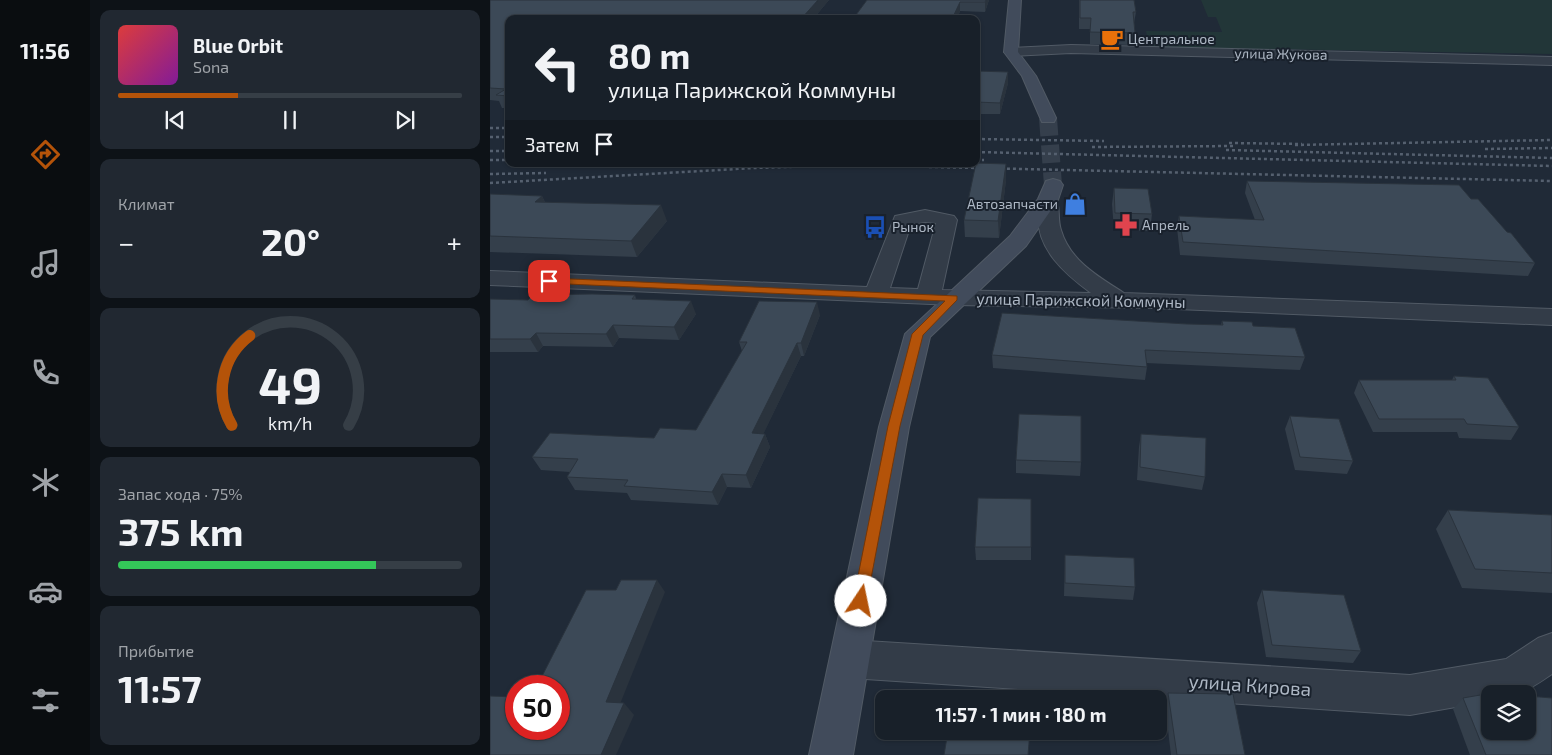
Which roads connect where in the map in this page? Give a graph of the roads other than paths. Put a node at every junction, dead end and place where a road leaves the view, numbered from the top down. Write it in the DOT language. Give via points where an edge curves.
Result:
graph roads {
  1 [pos="1014,0"];
  2 [pos="1011,52"];
  3 [pos="1552,60"];
  4 [pos="1048,118"];
  5 [pos="1050,192"];
  6 [pos="490,278"];
  7 [pos="876,295"];
  8 [pos="941,298"];
  9 [pos="1118,300"];
  10 [pos="1552,317"];
  11 [pos="1552,651"];
  12 [pos="850,659"];
  13 [pos="831,755"];
  1 -- 2 [label="main road"];
  2 -- 3 [label="street, улица Жукова" via="1071,49"];
  2 -- 4 [label="main road" via="1029,76"];
  5 -- 8 [label="main road" via="1018,241 999,261"];
  5 -- 9 [label="street" via="1050,232 1064,257 1075,270"];
  6 -- 7 [label="street, улица Парижской Коммуны"];
  7 -- 8 [label="street, улица Парижской Коммуны"];
  7 -- 8 [label="street" via="902,220 915,215 947,220"];
  8 -- 9 [label="street, улица Парижской Коммуны"];
  8 -- 12 [label="main road" via="918,334 894,426"];
  9 -- 10 [label="street, улица Парижской Коммуны"];
  11 -- 12 [label="street, улица Кирова" via="1513,677 1410,695"];
  12 -- 13 [label="main road"];
}
